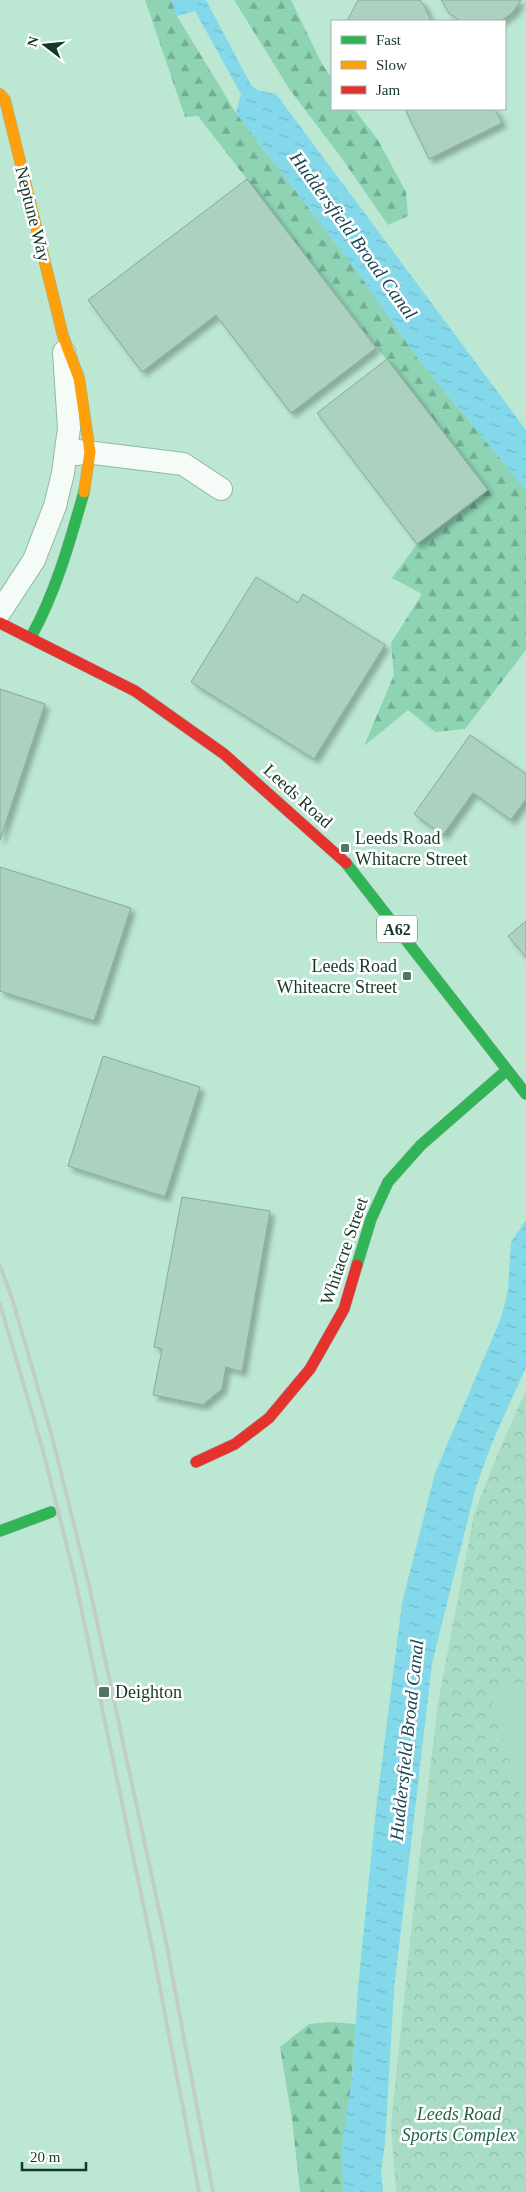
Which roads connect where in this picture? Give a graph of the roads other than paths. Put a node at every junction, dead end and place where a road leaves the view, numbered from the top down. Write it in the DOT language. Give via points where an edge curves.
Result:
graph roads {
  1 [pos="0,94"];
  2 [pos="63,336"];
  3 [pos="90,452"];
  4 [pos="221,489"];
  5 [pos="55,506"];
  6 [pos="0,612"];
  7 [pos="0,623"];
  8 [pos="31,637"];
  9 [pos="507,1070"];
  10 [pos="526,1094"];
  11 [pos="196,1462"];
  12 [pos="51,1512"];
  13 [pos="0,1531"];
  1 -- 2 [label="street, Neptune Way" via="5,100"];
  2 -- 3 [label="street, Neptune Way" via="80,378"];
  2 -- 5 [label="street, Neptune Way" via="69,428"];
  3 -- 4 [label="street" via="183,464"];
  3 -- 5 [label="street, Neptune Way" via="78,451 69,496"];
  3 -- 8 [label="street, Neptune Way" via="84,491 68,549"];
  5 -- 6 [label="street, Neptune Way" via="34,560"];
  7 -- 8 [label="street, Leeds Road / A62"];
  8 -- 9 [label="street, Leeds Road / A62" via="135,691 224,754 346,864"];
  9 -- 10 [label="street, Leeds Road / A62"];
  9 -- 11 [label="street, Whitacre Street" via="421,1145 388,1182 371,1219 344,1309 310,1369 269,1418 235,1444"];
  12 -- 13 [label="street"];
}
